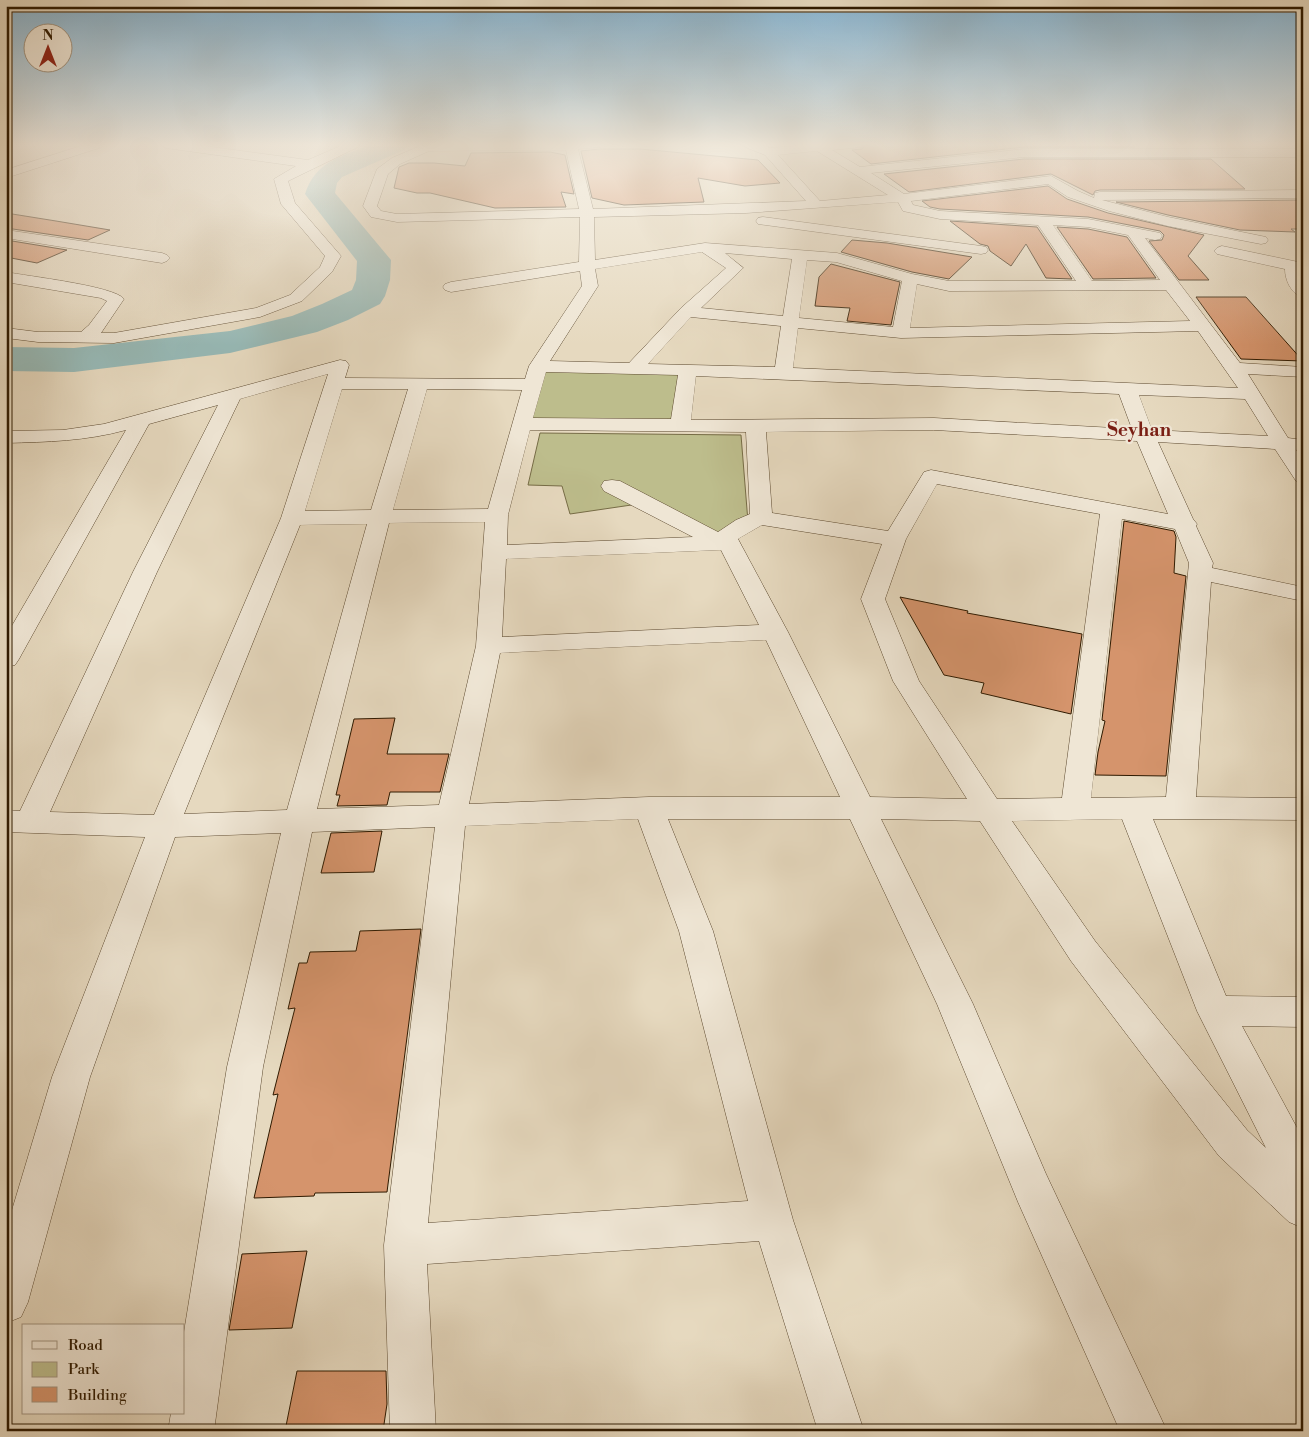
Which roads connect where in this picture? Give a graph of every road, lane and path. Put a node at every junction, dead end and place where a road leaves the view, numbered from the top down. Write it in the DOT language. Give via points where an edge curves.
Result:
graph roads {
  1 [pos="294,211"];
  2 [pos="374,211"];
  3 [pos="672,211"];
  4 [pos="902,211"];
  5 [pos="968,211"];
  6 [pos="989,211"];
  7 [pos="996,211"];
  8 [pos="1127,211"];
  9 [pos="1139,211"];
  10 [pos="588,214"];
  11 [pos="1144,216"];
  12 [pos="1240,220"];
  13 [pos="762,221"];
  14 [pos="1043,222"];
  15 [pos="1132,231"];
  16 [pos="6,234"];
  17 [pos="882,237"];
  18 [pos="1170,240"];
  19 [pos="1260,240"];
  20 [pos="78,246"];
  21 [pos="705,247"];
  22 [pos="1208,248"];
  23 [pos="800,255"];
  24 [pos="51,256"];
  25 [pos="162,258"];
  26 [pos="724,259"];
  27 [pos="696,264"];
  28 [pos="1297,264"];
  29 [pos="24,267"];
  30 [pos="961,274"];
  31 [pos="6,276"];
  32 [pos="589,278"];
  33 [pos="910,278"];
  34 [pos="1171,285"];
  35 [pos="948,286"];
  36 [pos="1088,286"];
  37 [pos="451,287"];
  38 [pos="1303,292"];
  39 [pos="687,312"];
  40 [pos="790,323"];
  41 [pos="1202,326"];
  42 [pos="901,333"];
  43 [pos="6,334"];
  44 [pos="85,338"];
  45 [pos="634,368"];
  46 [pos="1235,368"];
  47 [pos="688,370"];
  48 [pos="1303,372"];
  49 [pos="783,373"];
  50 [pos="535,375"];
  51 [pos="335,383"];
  52 [pos="419,384"];
  53 [pos="1127,389"];
  54 [pos="1251,394"];
  55 [pos="232,395"];
  56 [pos="140,420"];
  57 [pos="521,424"];
  58 [pos="680,426"];
  59 [pos="756,426"];
  60 [pos="1144,434"];
  61 [pos="7,438"];
  62 [pos="1282,443"];
  63 [pos="1303,444"];
  64 [pos="1303,477"];
  65 [pos="612,486"];
  66 [pos="1112,510"];
  67 [pos="497,515"];
  68 [pos="380,517"];
  69 [pos="292,518"];
  70 [pos="761,518"];
  71 [pos="1186,524"];
  72 [pos="895,539"];
  73 [pos="723,540"];
  74 [pos="496,552"];
  75 [pos="1200,573"];
  76 [pos="1303,594"];
  77 [pos="775,632"];
  78 [pos="489,646"];
  79 [pos="6,659"];
  80 [pos="649,808"];
  81 [pos="859,808"];
  82 [pos="1133,808"];
  83 [pos="1180,808"];
  84 [pos="1075,809"];
  85 [pos="1303,809"];
  86 [pos="989,810"];
  87 [pos="451,816"];
  88 [pos="299,820"];
  89 [pos="18,822"];
  90 [pos="164,826"];
  91 [pos="1215,1011"];
  92 [pos="1303,1012"];
  93 [pos="1303,1178"];
  94 [pos="1303,1208"];
  95 [pos="773,1220"];
  96 [pos="405,1244"];
  97 [pos="6,1302"];
  98 [pos="191,1431"];
  99 [pos="413,1431"];
  100 [pos="841,1431"];
  101 [pos="1144,1431"];
  1 -- 44 [label="street" via="333,256 327,269 296,298 260,312 114,338"];
  2 -- 10 [label="street" via="397,218"];
  3 -- 10 [label="street"];
  4 -- 5 [label="street" via="940,215"];
  4 -- 17 [label="street"];
  6 -- 17 [label="street" via="977,256"];
  7 -- 14 [label="street" via="1014,220"];
  8 -- 11 [label="street"];
  9 -- 11 [label="street"];
  10 -- 32 [label="street"];
  11 -- 19 [label="street"];
  12 -- 19 [label="street"];
  13 -- 17 [label="street"];
  14 -- 15 [label="street" via="1088,224"];
  14 -- 36 [label="street"];
  15 -- 18 [label="street"];
  15 -- 34 [label="street"];
  16 -- 20 [label="street"];
  19 -- 28 [label="street"];
  20 -- 24 [label="street"];
  20 -- 25 [label="street"];
  21 -- 23 [label="street"];
  21 -- 26 [label="street"];
  21 -- 32 [label="street"];
  22 -- 28 [label="street"];
  23 -- 33 [label="street" via="836,258"];
  23 -- 40 [label="street"];
  26 -- 27 [label="street"];
  26 -- 39 [label="street" via="735,268"];
  28 -- 38 [label="street" via="1293,279"];
  29 -- 31 [label="street"];
  30 -- 35 [label="street"];
  31 -- 44 [label="street" via="106,294 116,299"];
  32 -- 37 [label="street"];
  32 -- 50 [label="street" via="590,286"];
  33 -- 35 [label="street"];
  33 -- 42 [label="street"];
  34 -- 36 [label="street"];
  34 -- 41 [label="street"];
  35 -- 36 [label="street"];
  39 -- 40 [label="street"];
  39 -- 45 [label="street"];
  40 -- 42 [label="street"];
  40 -- 49 [label="street"];
  41 -- 42 [label="street"];
  41 -- 46 [label="street"];
  43 -- 44 [label="street"];
  45 -- 47 [label="street"];
  45 -- 50 [label="street"];
  46 -- 48 [label="street"];
  46 -- 54 [label="street"];
  47 -- 49 [label="street"];
  47 -- 58 [label="street"];
  49 -- 53 [label="street"];
  50 -- 52 [label="street"];
  50 -- 57 [label="street"];
  51 -- 52 [label="street"];
  51 -- 55 [label="street" via="340,365"];
  51 -- 69 [label="street"];
  52 -- 68 [label="street"];
  53 -- 54 [label="street"];
  53 -- 60 [label="street"];
  54 -- 62 [label="street"];
  55 -- 56 [label="street"];
  55 -- 89 [label="street"];
  56 -- 61 [label="street" via="105,430 63,436"];
  56 -- 79 [label="street"];
  57 -- 58 [label="street"];
  57 -- 67 [label="street"];
  58 -- 59 [label="street"];
  59 -- 60 [label="street" via="934,424"];
  59 -- 70 [label="street"];
  60 -- 62 [label="street"];
  60 -- 71 [label="street"];
  62 -- 63 [label="street"];
  62 -- 64 [label="street"];
  65 -- 73 [label="street"];
  66 -- 71 [label="street"];
  66 -- 72 [label="street" via="930,476"];
  66 -- 84 [label="street"];
  67 -- 68 [label="street"];
  67 -- 74 [label="street"];
  68 -- 69 [label="street"];
  68 -- 88 [label="street"];
  69 -- 90 [label="street"];
  70 -- 72 [label="street"];
  70 -- 73 [label="street" via="735,529"];
  71 -- 75 [label="street" via="1201,563"];
  72 -- 86 [label="street" via="873,599 906,681"];
  73 -- 74 [label="street"];
  73 -- 77 [label="street"];
  74 -- 78 [label="street"];
  75 -- 76 [label="street"];
  75 -- 83 [label="street"];
  77 -- 78 [label="street"];
  77 -- 81 [label="street"];
  78 -- 87 [label="street"];
  80 -- 81 [label="street"];
  80 -- 87 [label="street"];
  80 -- 95 [label="street" via="696,931"];
  81 -- 86 [label="street"];
  81 -- 101 [label="street" via="955,1004 1032,1188"];
  82 -- 83 [label="street"];
  82 -- 84 [label="street"];
  82 -- 91 [label="street"];
  83 -- 85 [label="street"];
  84 -- 86 [label="street"];
  86 -- 94 [label="street" via="1084,951 1233,1143"];
  87 -- 88 [label="street"];
  87 -- 96 [label="street"];
  88 -- 90 [label="street"];
  88 -- 98 [label="street" via="245,1067"];
  89 -- 90 [label="street"];
  90 -- 97 [label="street" via="71,1077"];
  91 -- 92 [label="street"];
  91 -- 93 [label="street"];
  95 -- 96 [label="street"];
  95 -- 100 [label="street"];
  96 -- 99 [label="street"];
}
